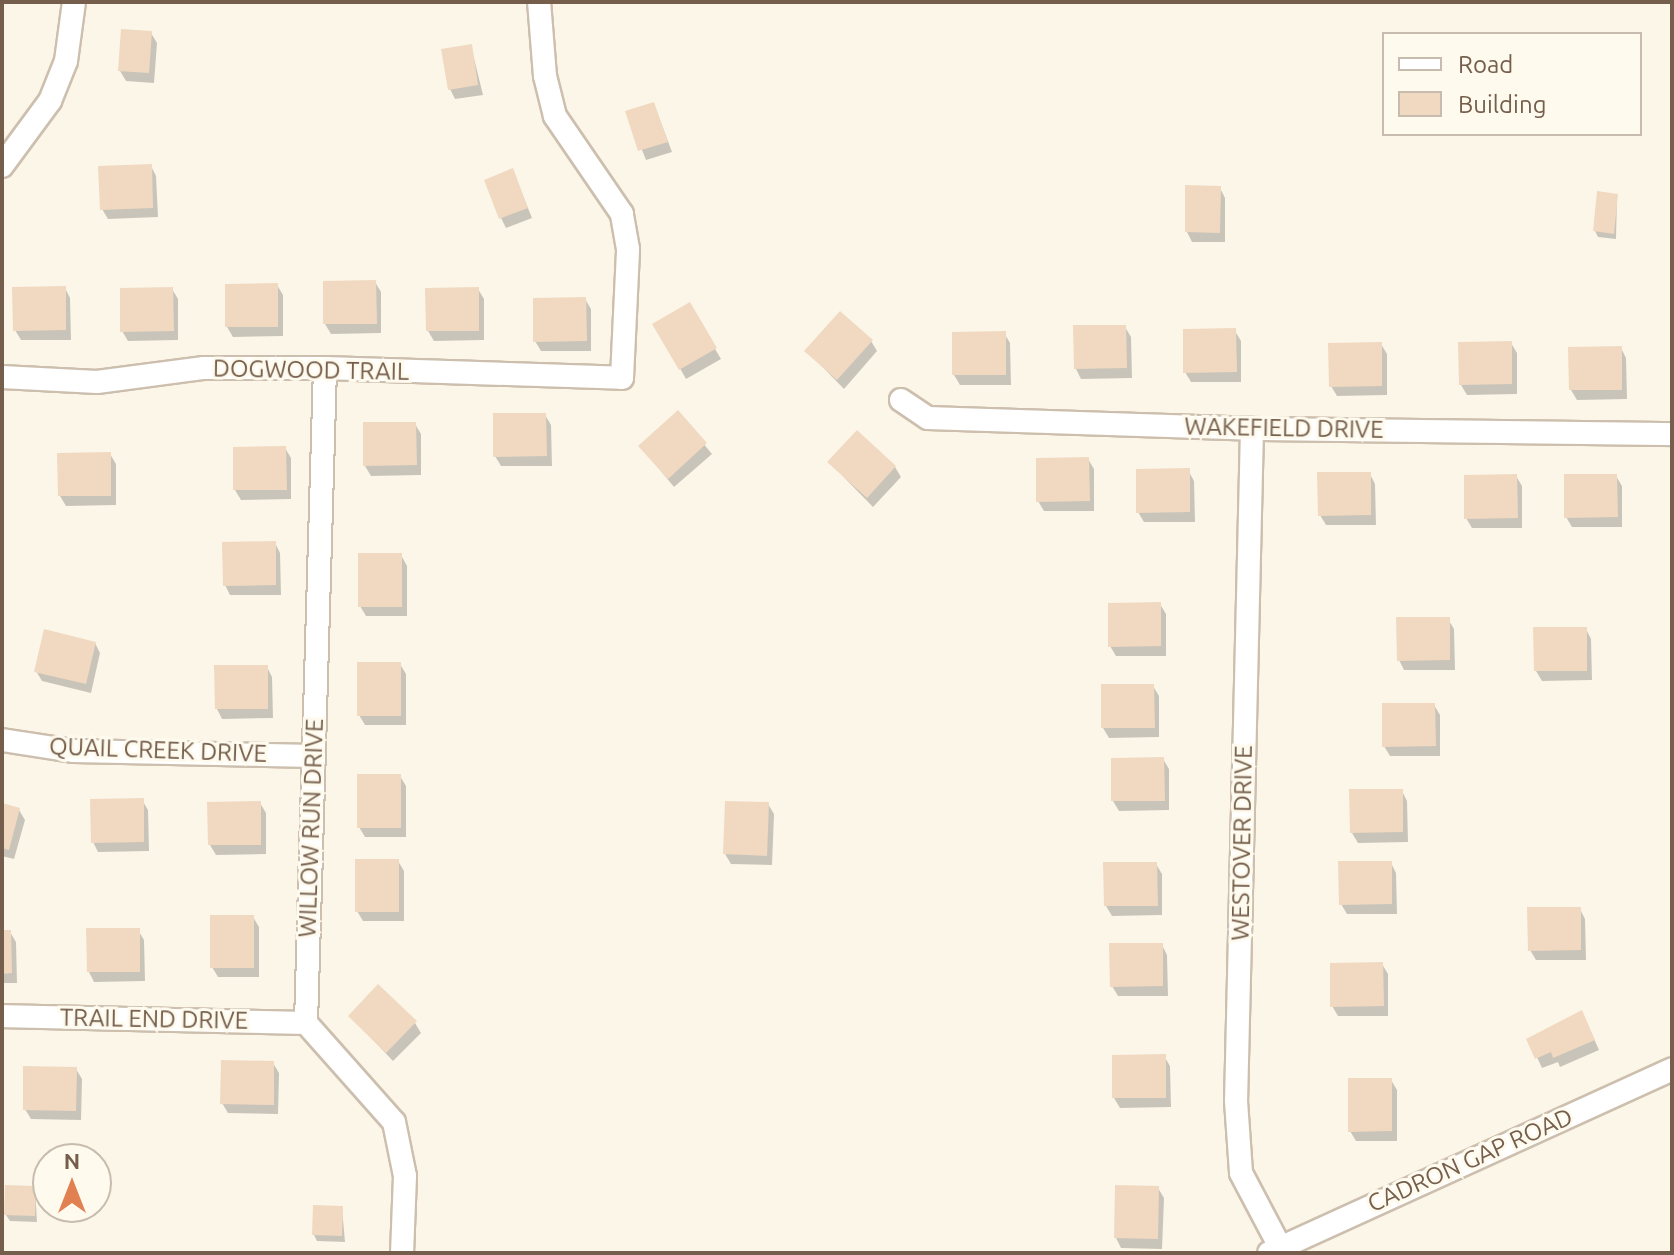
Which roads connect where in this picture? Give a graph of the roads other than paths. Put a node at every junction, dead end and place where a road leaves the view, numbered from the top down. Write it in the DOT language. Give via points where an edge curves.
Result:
graph roads {
  1 [pos="74,2"];
  2 [pos="539,2"];
  3 [pos="2,166"];
  4 [pos="325,368"];
  5 [pos="2,377"];
  6 [pos="901,400"];
  7 [pos="1252,429"];
  8 [pos="1672,434"];
  9 [pos="2,740"];
  10 [pos="314,756"];
  11 [pos="2,1016"];
  12 [pos="306,1023"];
  13 [pos="1672,1069"];
  14 [pos="1274,1250"];
  15 [pos="402,1253"];
  1 -- 3 [label="street" via="66,61 50,101"];
  2 -- 4 [label="street, DOGWOOD TRAIL" via="543,62 555,116 622,214 628,249 622,378"];
  4 -- 5 [label="street, DOGWOOD TRAIL" via="204,368 97,382"];
  4 -- 10 [label="street, WILLOW RUN DRIVE"];
  6 -- 7 [label="street, WAKEFIELD DRIVE" via="928,418"];
  7 -- 8 [label="street, WAKEFIELD DRIVE"];
  7 -- 14 [label="street, WESTOVER DRIVE" via="1236,1101 1241,1173"];
  9 -- 10 [label="street, QUAIL CREEK DRIVE" via="74,751"];
  10 -- 12 [label="street, WILLOW RUN DRIVE"];
  11 -- 12 [label="street, TRAIL END DRIVE"];
  12 -- 15 [label="street" via="394,1122 405,1176"];
  13 -- 14 [label="street, CADRON GAP ROAD"];
}
